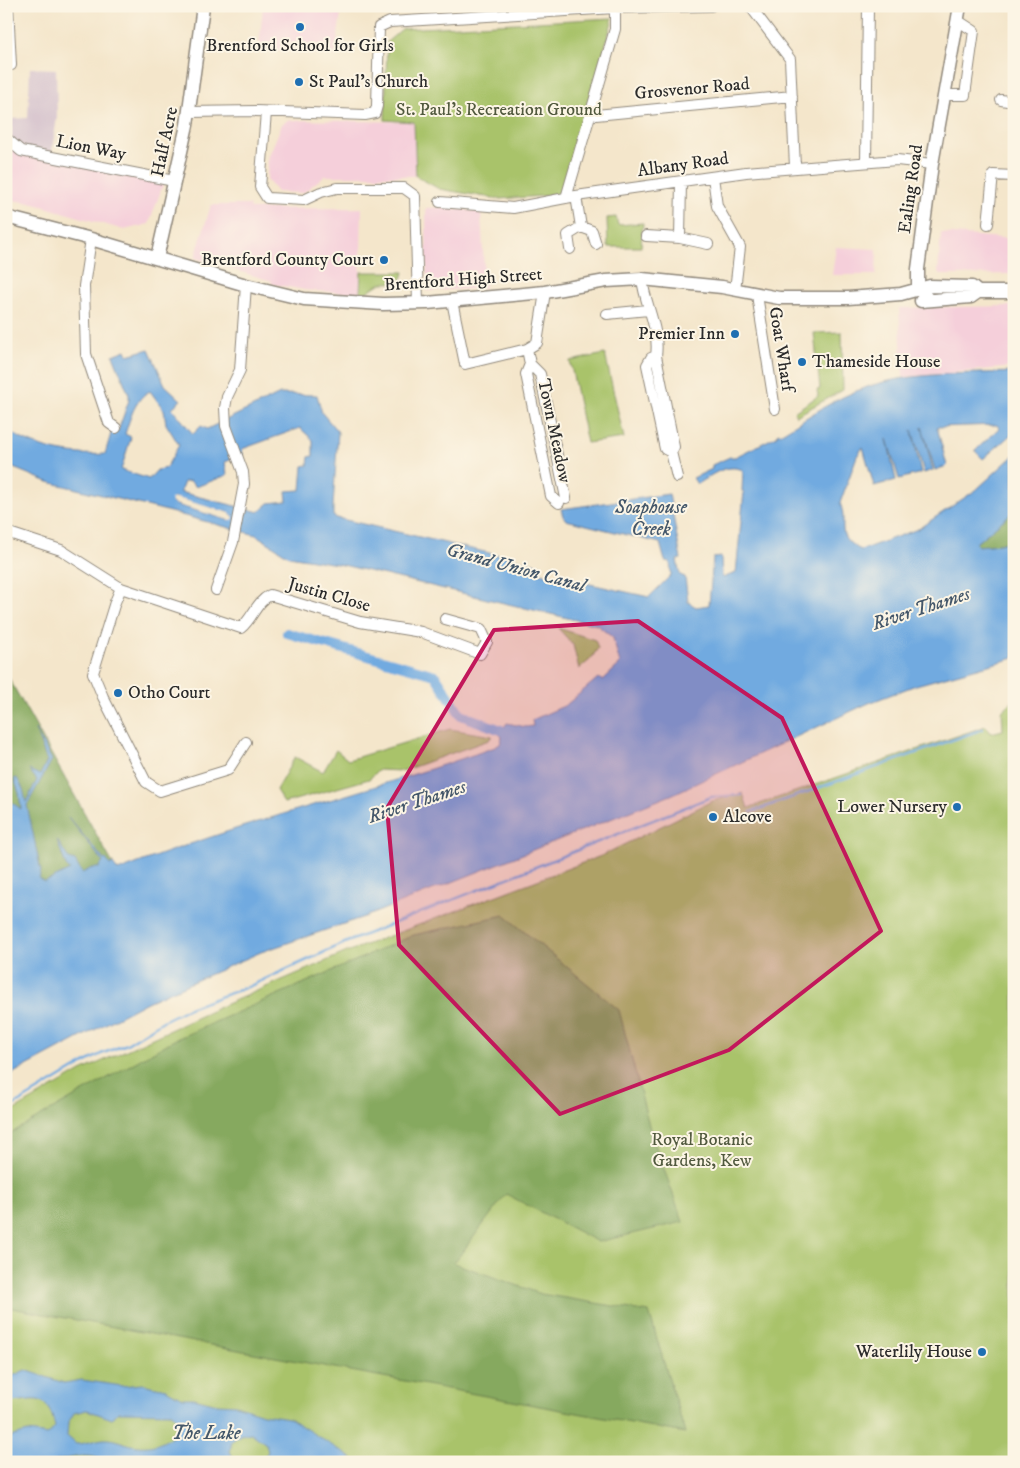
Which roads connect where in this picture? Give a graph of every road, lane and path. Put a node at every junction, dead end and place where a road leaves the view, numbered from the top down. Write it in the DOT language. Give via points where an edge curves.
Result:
graph roads {
  1 [pos="8,6"];
  2 [pos="203,6"];
  3 [pos="711,6"];
  4 [pos="868,6"];
  5 [pos="960,6"];
  6 [pos="615,8"];
  7 [pos="757,8"];
  8 [pos="957,20"];
  9 [pos="8,35"];
  10 [pos="6,66"];
  11 [pos="944,95"];
  12 [pos="792,96"];
  13 [pos="1001,100"];
  14 [pos="1014,102"];
  15 [pos="190,112"];
  16 [pos="266,112"];
  17 [pos="596,115"];
  18 [pos="6,138"];
  19 [pos="866,162"];
  20 [pos="932,164"];
  21 [pos="795,167"];
  22 [pos="1014,176"];
  23 [pos="713,177"];
  24 [pos="174,181"];
  25 [pos="681,182"];
  26 [pos="571,197"];
  27 [pos="440,202"];
  28 [pos="6,217"];
  29 [pos="988,224"];
  30 [pos="581,227"];
  31 [pos="646,236"];
  32 [pos="680,238"];
  33 [pos="92,239"];
  34 [pos="596,244"];
  35 [pos="708,244"];
  36 [pos="570,248"];
  37 [pos="156,258"];
  38 [pos="642,279"];
  39 [pos="246,285"];
  40 [pos="918,288"];
  41 [pos="735,290"];
  42 [pos="545,292"];
  43 [pos="978,292"];
  44 [pos="1014,292"];
  45 [pos="757,294"];
  46 [pos="901,294"];
  47 [pos="929,300"];
  48 [pos="452,302"];
  49 [pos="418,304"];
  50 [pos="648,310"];
  51 [pos="607,314"];
  52 [pos="527,349"];
  53 [pos="774,409"];
  54 [pos="116,428"];
  55 [pos="677,477"];
  56 [pos="563,500"];
  57 [pos="6,532"];
  58 [pos="121,588"];
  59 [pos="216,590"];
  60 [pos="444,620"];
  61 [pos="246,742"];
  1 -- 9 [label="street"];
  2 -- 15 [label="main road, Half Acre"];
  3 -- 6 [label="street"];
  4 -- 19 [label="street"];
  5 -- 8 [label="main road, Ealing Road"];
  6 -- 16 [label="street" via="384,24 380,27 375,113"];
  6 -- 26 [label="street" via="616,29"];
  7 -- 12 [label="street" via="790,59"];
  8 -- 11 [label="main road, Ealing Road"];
  8 -- 11 [label="street" via="974,31 965,95"];
  9 -- 10 [label="street" via="11,65"];
  11 -- 20 [label="main road, Ealing Road"];
  12 -- 17 [label="street, Grosvenor Road"];
  12 -- 21 [label="street"];
  13 -- 14 [label="street"];
  15 -- 16 [label="street"];
  15 -- 24 [label="main road, Half Acre"];
  16 -- 49 [label="street" via="260,187 264,196 298,200 333,188 395,188 408,190 417,200"];
  18 -- 24 [label="street, Lion Way" via="22,151"];
  19 -- 20 [label="street, Albany Road" via="897,160"];
  19 -- 21 [label="street, Albany Road"];
  20 -- 40 [label="main road, Ealing Road"];
  21 -- 23 [label="street, Albany Road"];
  22 -- 29 [label="street" via="993,175"];
  23 -- 25 [label="street, Albany Road"];
  23 -- 41 [label="street" via="717,206 740,247"];
  24 -- 37 [label="main road, Half Acre"];
  25 -- 26 [label="street, Albany Road"];
  25 -- 32 [label="street"];
  26 -- 27 [label="street, Albany Road" via="513,208"];
  26 -- 30 [label="street"];
  28 -- 33 [label="main road, Brentford High Street"];
  30 -- 34 [label="street" via="592,231"];
  30 -- 36 [label="street" via="568,235"];
  31 -- 32 [label="street"];
  32 -- 35 [label="street"];
  33 -- 37 [label="main road, Brentford High Street"];
  33 -- 54 [label="street" via="84,286 86,354 109,423"];
  37 -- 39 [label="main road, Brentford High Street"];
  38 -- 41 [label="main road, Brentford High Street"];
  38 -- 42 [label="main road, Brentford High Street" via="606,281"];
  38 -- 50 [label="street"];
  39 -- 49 [label="main road, Brentford High Street" via="304,299"];
  39 -- 59 [label="street" via="240,370 227,397 226,426 243,472 244,484 233,542"];
  40 -- 43 [label="main road, Brentford High Street" via="967,286"];
  40 -- 46 [label="main road, Brentford High Street"];
  40 -- 47 [label="main road"];
  41 -- 45 [label="main road, Brentford High Street"];
  42 -- 48 [label="main road, Brentford High Street"];
  42 -- 52 [label="street" via="537,343"];
  43 -- 44 [label="main road, Brentford High Street"];
  43 -- 47 [label="main road, Brentford High Street" via="971,297"];
  45 -- 46 [label="main road, Brentford High Street" via="809,299"];
  45 -- 53 [label="street, Goat Wharf"];
  46 -- 47 [label="main road, Brentford High Street" via="917,301"];
  48 -- 49 [label="main road, Brentford High Street"];
  48 -- 52 [label="street" via="465,364"];
  50 -- 51 [label="street"];
  50 -- 55 [label="street" via="653,318 656,355 647,365 664,449 671,452"];
  52 -- 56 [label="street, Town Meadow" via="530,364 526,374 551,496"];
  57 -- 58 [label="street" via="61,550"];
  58 -- 60 [label="street, Justin Close" via="241,628 262,599 270,595 360,622 420,632 480,654 487,642 482,629"];
  58 -- 61 [label="street" via="94,673 146,782 160,791 228,770"];
}
